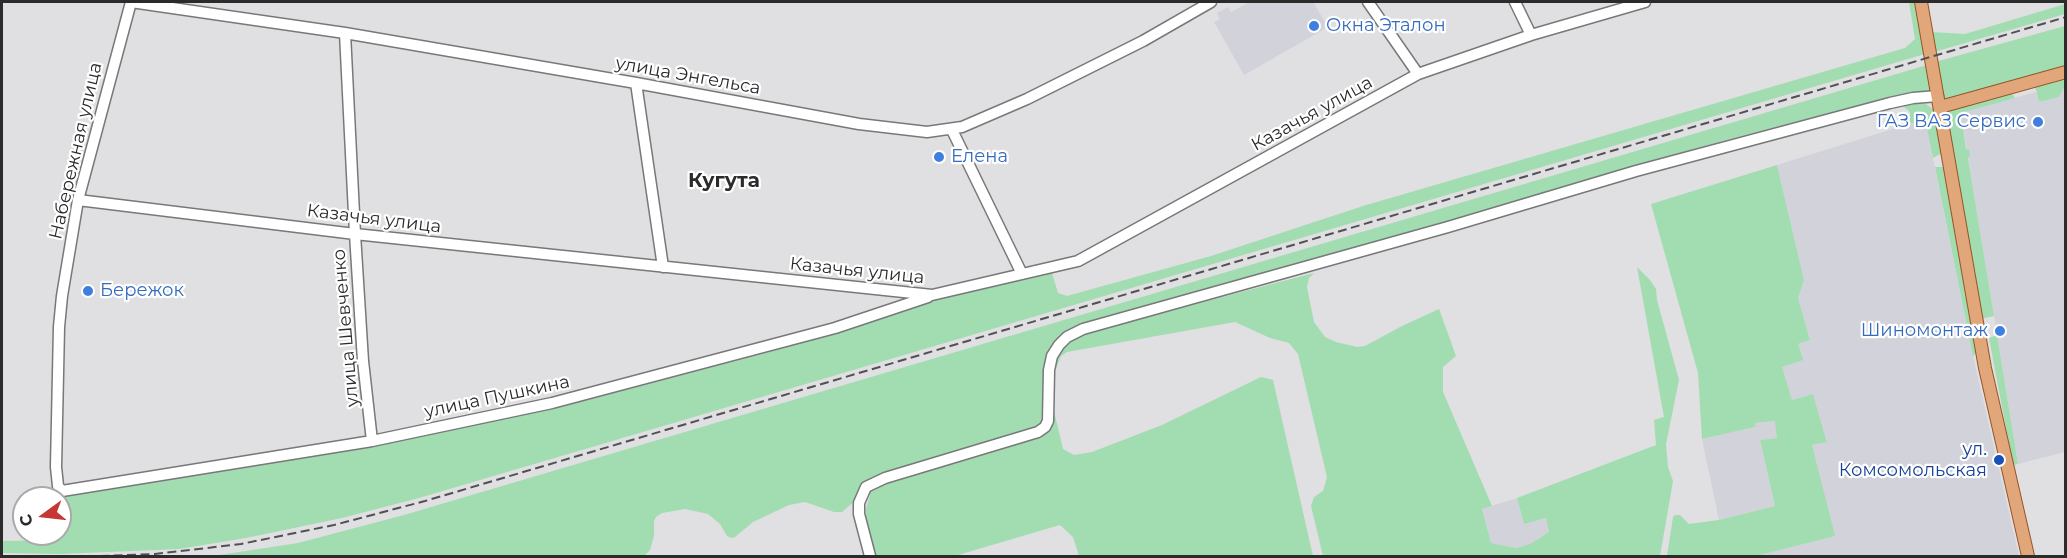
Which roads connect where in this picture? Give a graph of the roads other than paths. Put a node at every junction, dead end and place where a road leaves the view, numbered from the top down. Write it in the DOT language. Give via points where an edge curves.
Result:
graph roads {
  1 [pos="131,2"];
  2 [pos="1212,2"];
  3 [pos="1368,2"];
  4 [pos="1515,2"];
  5 [pos="1645,2"];
  6 [pos="1921,2"];
  7 [pos="345,33"];
  8 [pos="1531,35"];
  9 [pos="2066,72"];
  10 [pos="1418,74"];
  11 [pos="636,83"];
  12 [pos="1939,102"];
  13 [pos="952,130"];
  14 [pos="78,200"];
  15 [pos="355,234"];
  16 [pos="663,267"];
  17 [pos="1022,274"];
  18 [pos="932,295"];
  19 [pos="372,441"];
  20 [pos="59,486"];
  21 [pos="72,490"];
  22 [pos="870,556"];
  23 [pos="2028,556"];
  1 -- 7 [label="street, улица Энгельса"];
  1 -- 14 [label="street, Набережная улица"];
  2 -- 13 [label="street, улица Энгельса" via="1078,75"];
  3 -- 10 [label="street"];
  4 -- 8 [label="street"];
  5 -- 8 [label="street, Казачья улица"];
  6 -- 12 [label="main road"];
  7 -- 11 [label="street, улица Энгельса"];
  7 -- 15 [label="street, улица Шевченко"];
  8 -- 10 [label="street, Казачья улица"];
  9 -- 12 [label="main road"];
  10 -- 17 [label="street, Казачья улица" via="1094,254 1066,266"];
  11 -- 13 [label="street, улица Энгельса" via="870,126 927,132"];
  11 -- 16 [label="street"];
  12 -- 22 [label="street" via="1913,98 1890,103 1636,171 1083,329 1067,337 1052,356 1045,427 866,487 859,514"];
  12 -- 23 [label="main road" via="1985,368"];
  13 -- 17 [label="street"];
  14 -- 15 [label="street, Казачья улица"];
  14 -- 20 [label="street, Набережная улица" via="59,327 56,467"];
  15 -- 16 [label="street, Казачья улица"];
  15 -- 19 [label="street, улица Шевченко"];
  16 -- 18 [label="street, Казачья улица"];
  17 -- 18 [label="street, Казачья улица"];
  18 -- 19 [label="street, улица Пушкина" via="835,328 599,391"];
  19 -- 21 [label="street, улица Пушкина"];
}
